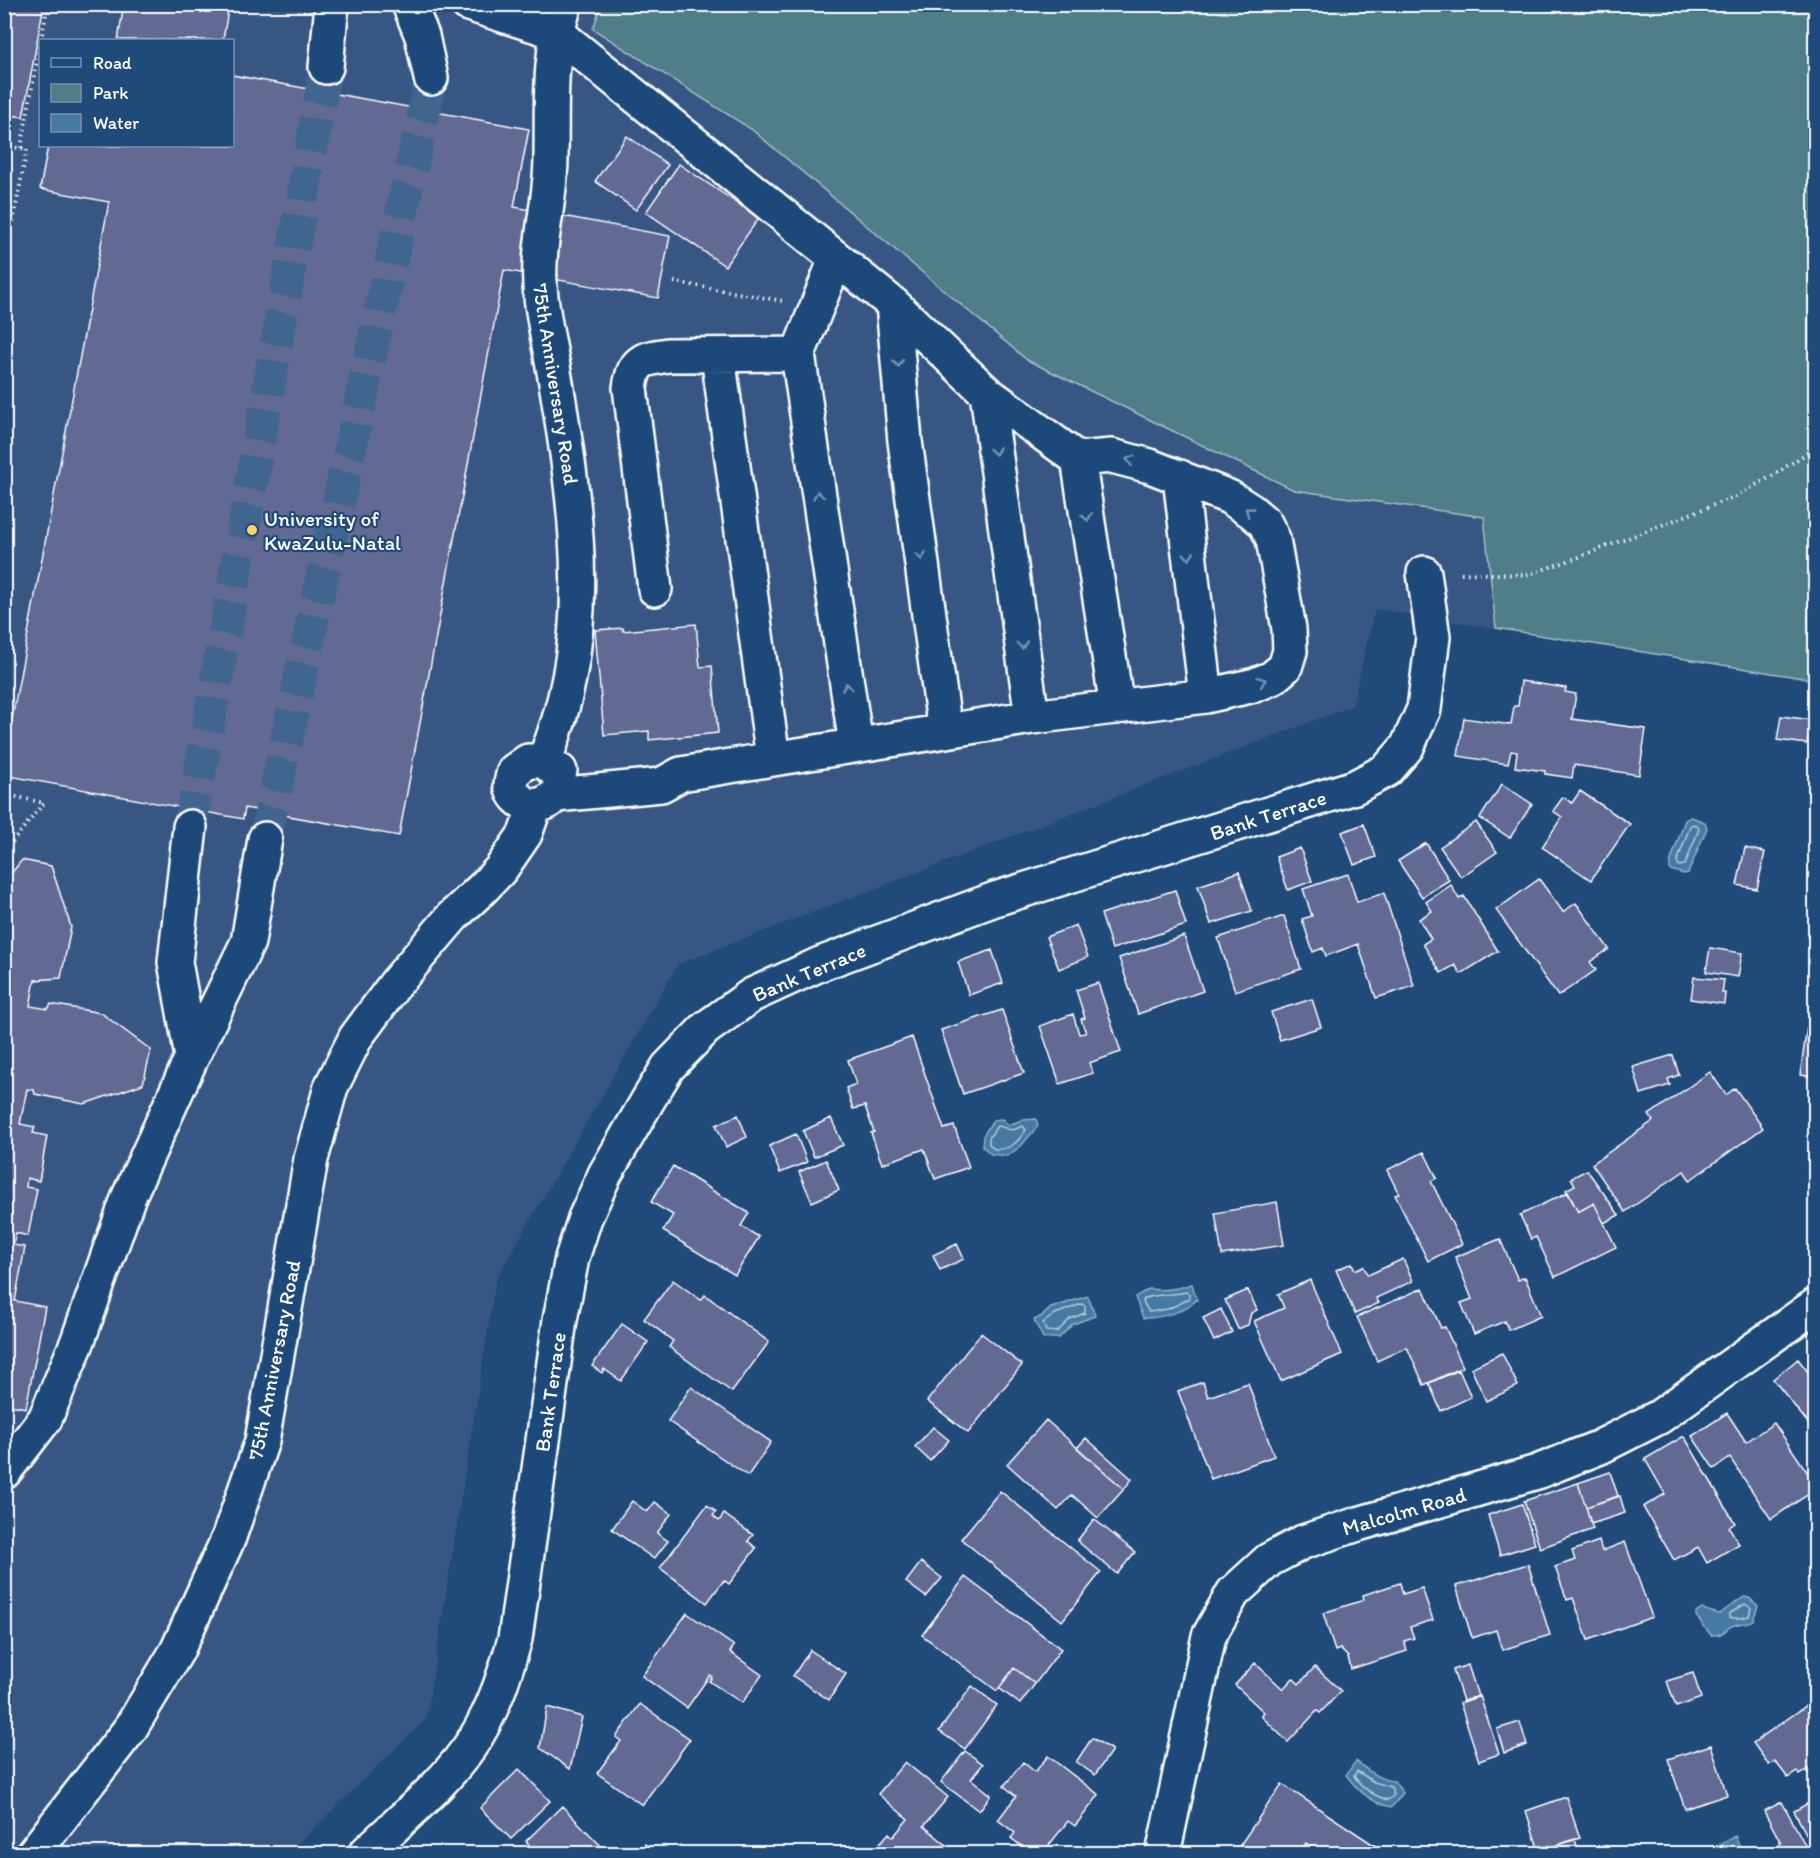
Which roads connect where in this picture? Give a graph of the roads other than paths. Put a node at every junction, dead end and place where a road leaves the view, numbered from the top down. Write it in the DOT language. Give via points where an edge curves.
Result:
graph roads {
  1 [pos="332,4"];
  2 [pos="409,4"];
  3 [pos="468,4"];
  4 [pos="560,18"];
  5 [pos="326,67"];
  6 [pos="431,78"];
  7 [pos="836,259"];
  8 [pos="893,304"];
  9 [pos="798,354"];
  10 [pos="718,356"];
  11 [pos="987,393"];
  12 [pos="1078,459"];
  13 [pos="1180,477"];
  14 [pos="1424,573"];
  15 [pos="656,590"];
  16 [pos="1206,696"];
  17 [pos="1117,707"];
  18 [pos="1032,717"];
  19 [pos="945,731"];
  20 [pos="856,745"];
  21 [pos="773,759"];
  22 [pos="541,786"];
  23 [pos="190,827"];
  24 [pos="265,839"];
  25 [pos="192,1057"];
  26 [pos="1815,1305"];
  27 [pos="4,1472"];
  28 [pos="33,1854"];
  29 [pos="365,1854"];
  30 [pos="1163,1854"];
  1 -- 5 [label="street"];
  2 -- 6 [label="street" via="422,36"];
  3 -- 4 [label="street"];
  4 -- 7 [label="street"];
  4 -- 22 [label="street, 75th Anniversary Road" via="551,73 551,160 539,266 540,296 570,476 580,587 567,695"];
  7 -- 8 [label="street"];
  7 -- 9 [label="street"];
  8 -- 11 [label="street"];
  8 -- 19 [label="street, one-way" via="905,441"];
  9 -- 10 [label="street"];
  20 -- 9 [label="street, one-way"];
  10 -- 15 [label="street" via="651,357 638,362 632,372 630,388"];
  10 -- 21 [label="street"];
  11 -- 12 [label="street"];
  11 -- 18 [label="street, one-way"];
  13 -- 12 [label="street, one-way" via="1112,456"];
  12 -- 17 [label="street, one-way"];
  13 -- 16 [label="street, one-way"];
  16 -- 13 [label="street, one-way" via="1272,678 1285,667 1290,651 1289,629 1273,539 1265,523 1229,497"];
  14 -- 29 [label="street, Bank Terrace" via="1433,637 1424,709 1407,747 1387,770 1355,787 995,900 820,964 752,995 705,1028 668,1067 605,1174 572,1258 515,1639 500,1690 476,1737 451,1771"];
  16 -- 17 [label="street"];
  17 -- 18 [label="street"];
  18 -- 19 [label="street"];
  19 -- 20 [label="street"];
  20 -- 21 [label="street"];
  21 -- 22 [label="street" via="681,774 660,767"];
  22 -- 28 [label="street, 75th Anniversary Road" via="504,825 501,869 453,916 396,983 356,1037 331,1087 311,1159 262,1441 229,1537 177,1651 130,1729"];
  23 -- 25 [label="street" via="174,962"];
  24 -- 25 [label="street" via="248,942"];
  25 -- 27 [label="street" via="129,1196 77,1343 45,1419"];
  26 -- 30 [label="street, Malcolm Road" via="1659,1417 1600,1447 1537,1472 1304,1542 1269,1560 1233,1593 1209,1636"];
}
